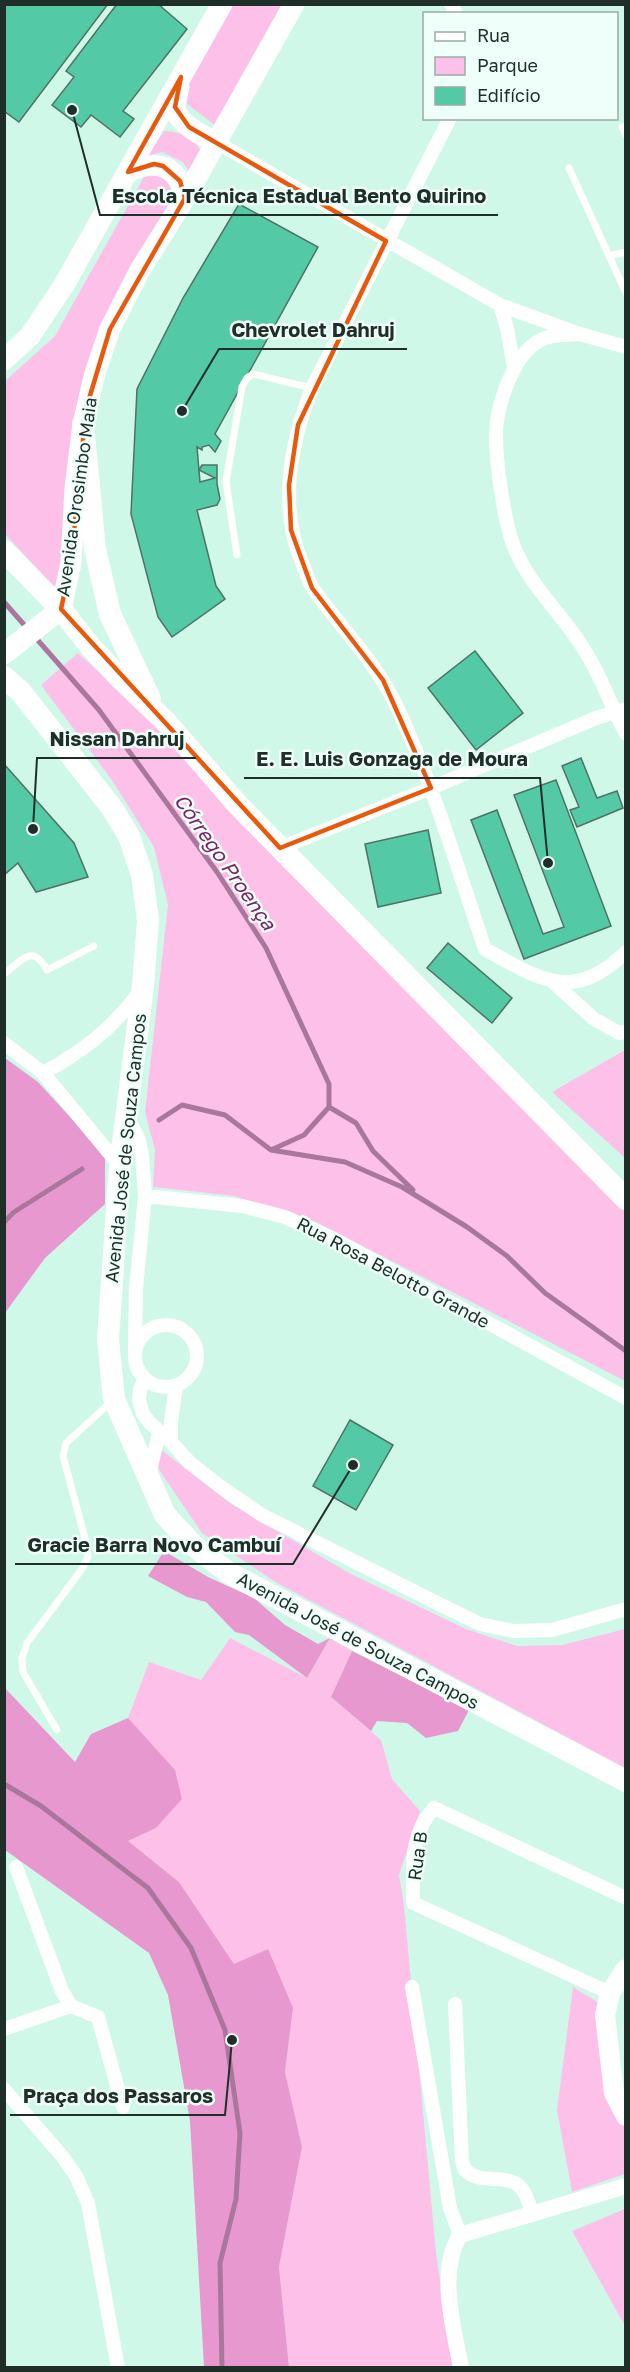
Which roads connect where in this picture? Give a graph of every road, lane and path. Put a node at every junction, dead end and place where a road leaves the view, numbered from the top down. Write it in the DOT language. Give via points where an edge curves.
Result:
graph roads {
  1 [pos="222,4"];
  2 [pos="294,4"];
  3 [pos="181,77"];
  4 [pos="449,120"];
  5 [pos="622,127"];
  6 [pos="626,135"];
  7 [pos="216,142"];
  8 [pos="569,168"];
  9 [pos="128,172"];
  10 [pos="185,198"];
  11 [pos="386,242"];
  12 [pos="626,252"];
  13 [pos="609,256"];
  14 [pos="626,293"];
  15 [pos="500,305"];
  16 [pos="580,334"];
  17 [pos="625,347"];
  18 [pos="626,357"];
  19 [pos="4,360"];
  20 [pos="514,367"];
  21 [pos="312,388"];
  22 [pos="84,424"];
  23 [pos="4,551"];
  24 [pos="237,555"];
  25 [pos="54,614"];
  26 [pos="11,649"];
  27 [pos="4,677"];
  28 [pos="620,711"];
  29 [pos="166,722"];
  30 [pos="626,734"];
  31 [pos="431,789"];
  32 [pos="280,848"];
  33 [pos="94,946"];
  34 [pos="626,952"];
  35 [pos="4,974"];
  36 [pos="552,982"];
  37 [pos="143,986"];
  38 [pos="626,1032"];
  39 [pos="4,1042"];
  40 [pos="43,1073"];
  41 [pos="126,1114"];
  42 [pos="120,1166"];
  43 [pos="145,1196"];
  44 [pos="626,1199"];
  45 [pos="136,1288"];
  46 [pos="150,1329"];
  47 [pos="135,1349"];
  48 [pos="145,1379"];
  49 [pos="176,1385"];
  50 [pos="626,1398"];
  51 [pos="114,1399"];
  52 [pos="159,1433"];
  53 [pos="171,1442"];
  54 [pos="148,1476"];
  55 [pos="626,1609"];
  56 [pos="57,1730"];
  57 [pos="626,1781"];
  58 [pos="16,1867"];
  59 [pos="626,1898"];
  60 [pos="626,1969"];
  61 [pos="412,1987"];
  62 [pos="610,1993"];
  63 [pos="455,2004"];
  64 [pos="70,2006"];
  65 [pos="4,2029"];
  66 [pos="4,2088"];
  67 [pos="123,2107"];
  68 [pos="626,2116"];
  69 [pos="626,2186"];
  70 [pos="533,2215"];
  71 [pos="460,2235"];
  72 [pos="118,2367"];
  73 [pos="461,2367"];
  1 -- 3 [label="main road"];
  2 -- 7 [label="main road, Avenida Orosimbo Maia"];
  3 -- 7 [label="main road" via="175,107 189,127"];
  3 -- 9 [label="main road"];
  4 -- 11 [label="street"];
  5 -- 6 [label="lane"];
  7 -- 10 [label="main road, Avenida Orosimbo Maia"];
  7 -- 11 [label="street"];
  8 -- 13 [label="lane"];
  9 -- 10 [label="main road" via="154,164 163,166 180,181"];
  9 -- 19 [label="main road" via="39,324"];
  10 -- 22 [label="main road, Avenida Orosimbo Maia" via="140,270 110,329"];
  11 -- 15 [label="street"];
  11 -- 21 [label="street"];
  12 -- 13 [label="lane"];
  13 -- 14 [label="lane"];
  15 -- 16 [label="street"];
  15 -- 20 [label="street"];
  16 -- 17 [label="street"];
  16 -- 20 [label="street" via="553,335 535,343"];
  17 -- 18 [label="street"];
  20 -- 28 [label="street" via="501,403 496,434 501,492 514,547 588,655"];
  21 -- 24 [label="lane" via="253,374 242,387 225,482"];
  21 -- 31 [label="street" via="292,453 291,530 312,588 383,680"];
  22 -- 25 [label="main road, Avenida Orosimbo Maia" via="75,488 71,563"];
  22 -- 29 [label="highway" via="95,549 110,614 129,658"];
  23 -- 25 [label="highway"];
  25 -- 26 [label="main road"];
  25 -- 29 [label="highway"];
  27 -- 37 [label="highway, Avenida José de Souza Campos" via="21,692 129,836 142,874 148,920"];
  28 -- 30 [label="street"];
  28 -- 31 [label="street"];
  29 -- 32 [label="highway"];
  31 -- 32 [label="street"];
  31 -- 36 [label="street" via="485,949"];
  32 -- 44 [label="highway"];
  33 -- 35 [label="lane" via="47,970 40,958 29,956"];
  34 -- 36 [label="street" via="608,969 581,981"];
  36 -- 38 [label="street" via="594,1019 619,1033"];
  37 -- 40 [label="street" via="92,1043"];
  37 -- 41 [label="highway, Avenida José de Souza Campos"];
  39 -- 40 [label="street"];
  40 -- 42 [label="street"];
  41 -- 42 [label="highway, Avenida José de Souza Campos"];
  41 -- 43 [label="street" via="139,1140"];
  42 -- 51 [label="highway, Avenida José de Souza Campos" via="108,1339"];
  43 -- 45 [label="street"];
  43 -- 50 [label="street, Rua Rosa Belotto Grande" via="242,1206 285,1217 334,1239"];
  45 -- 46 [label="street"];
  45 -- 47 [label="street"];
  46 -- 47 [label="street"];
  46 -- 49 [label="street" via="166,1324 177,1326 196,1348 194,1368"];
  47 -- 48 [label="street" via="138,1370"];
  48 -- 49 [label="street" via="154,1385"];
  48 -- 52 [label="street" via="139,1400 143,1414"];
  49 -- 53 [label="street"];
  51 -- 54 [label="highway, Avenida José de Souza Campos"];
  51 -- 56 [label="lane" via="66,1443 63,1456 88,1557 27,1643 22,1658 23,1672"];
  52 -- 53 [label="street"];
  52 -- 54 [label="street"];
  53 -- 55 [label="street" via="190,1463 262,1515 480,1624 513,1631 552,1630"];
  54 -- 57 [label="highway, Avenida José de Souza Campos" via="165,1515 194,1546 229,1573"];
  58 -- 64 [label="street"];
  59 -- 62 [label="street, Rua B" via="434,1808 417,1832 413,1903"];
  60 -- 62 [label="main road"];
  61 -- 71 [label="street" via="450,2208"];
  62 -- 68 [label="main road" via="605,2014 607,2040 614,2093"];
  63 -- 70 [label="street" via="462,2162 465,2170 479,2180 503,2179 520,2186"];
  64 -- 65 [label="street"];
  64 -- 67 [label="street" via="98,2017"];
  66 -- 72 [label="street" via="62,2156 88,2203"];
  69 -- 70 [label="street"];
  70 -- 71 [label="street"];
  71 -- 73 [label="street" via="450,2259 450,2302"];
}
